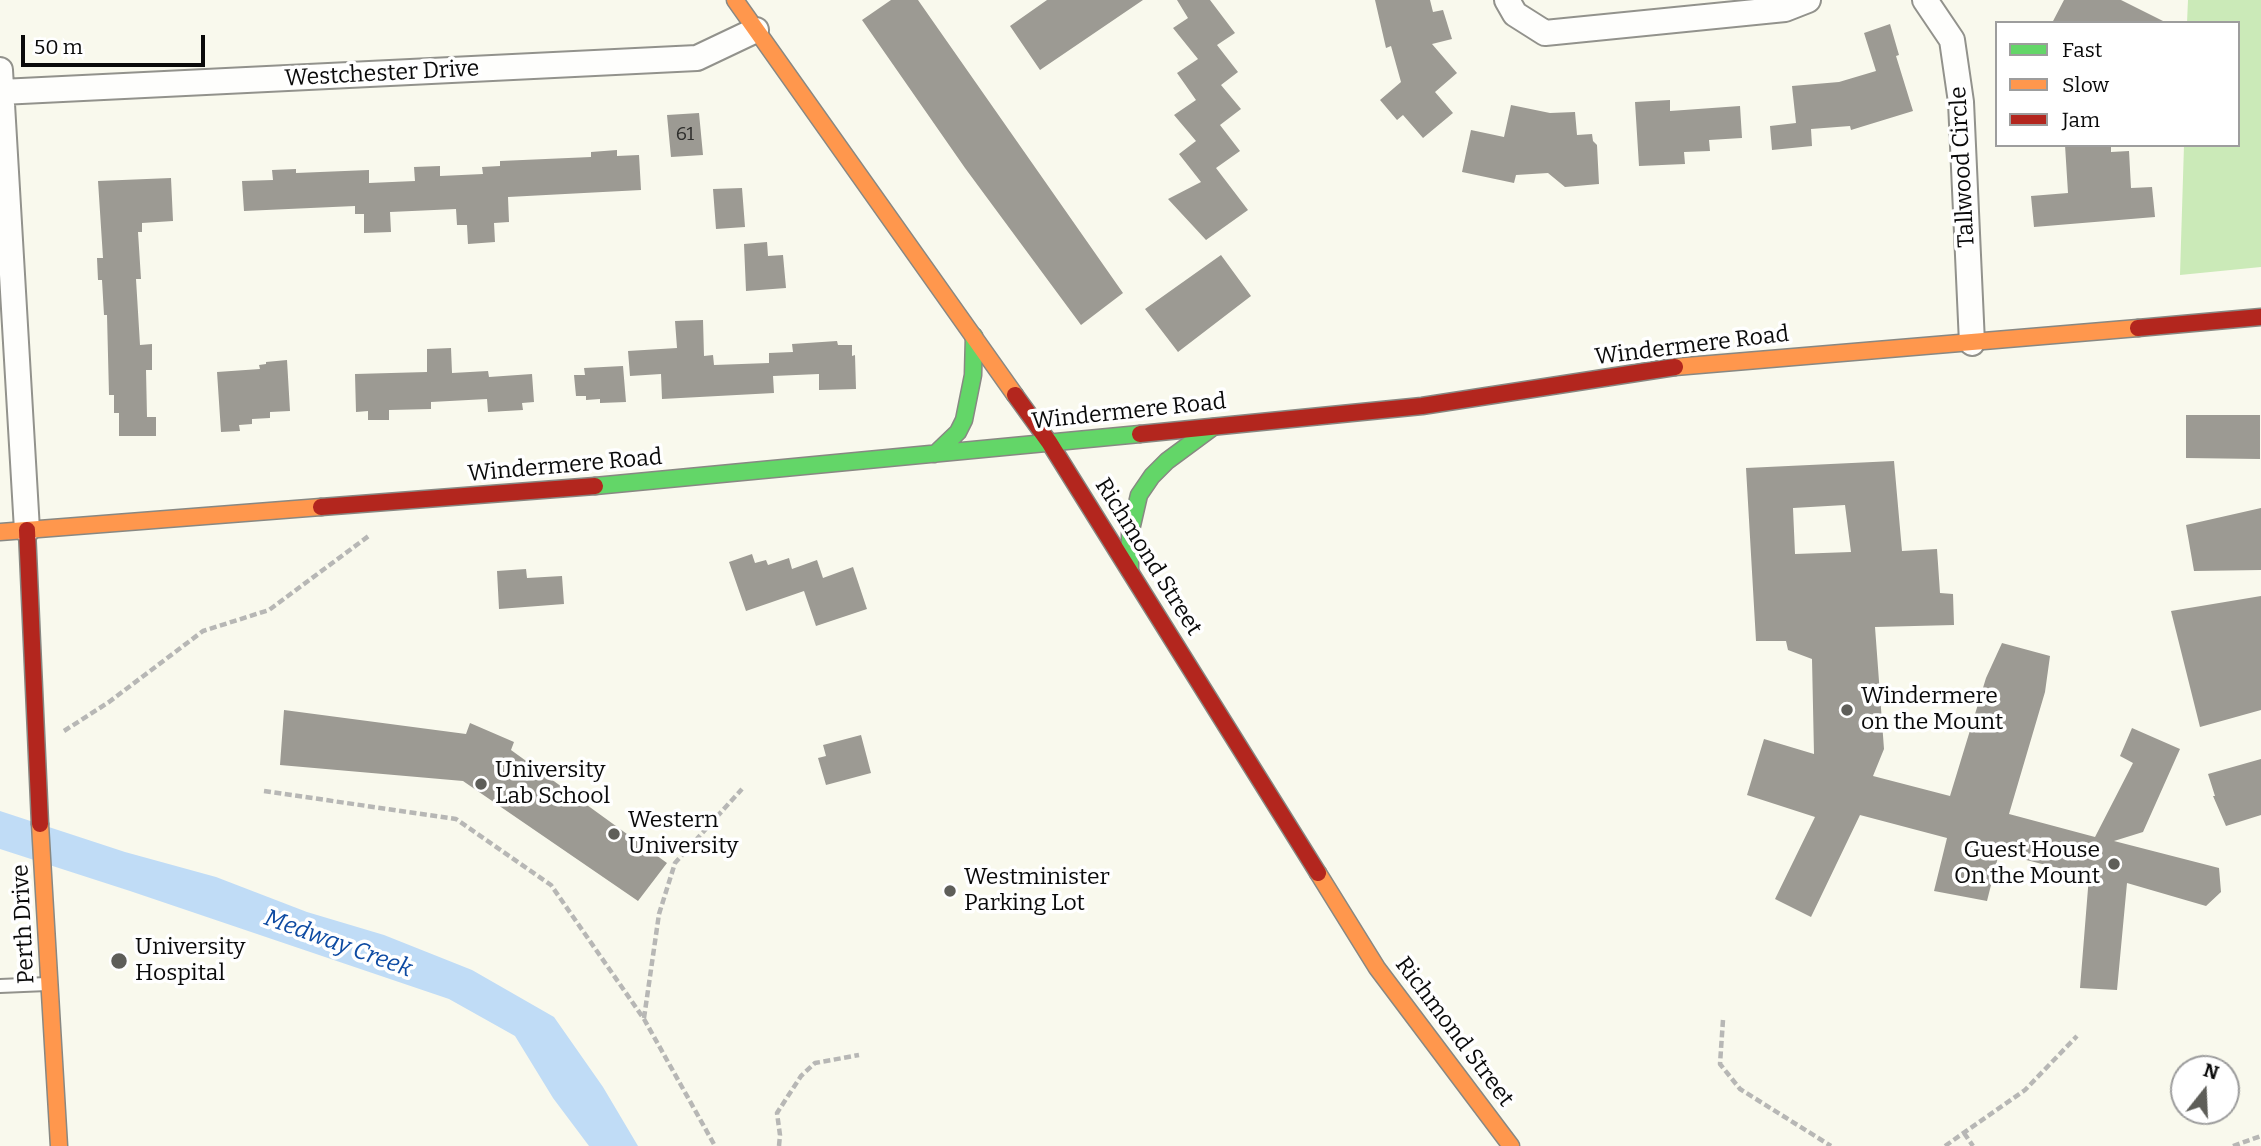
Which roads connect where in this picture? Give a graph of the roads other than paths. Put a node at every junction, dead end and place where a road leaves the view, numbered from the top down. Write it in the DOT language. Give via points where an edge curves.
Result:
graph roads {
  1 [pos="735,0"];
  2 [pos="1507,0"];
  3 [pos="1808,0"];
  4 [pos="1925,0"];
  5 [pos="756,30"];
  6 [pos="1,81"];
  7 [pos="2261,317"];
  8 [pos="974,336"];
  9 [pos="1972,343"];
  10 [pos="1213,426"];
  11 [pos="1049,442"];
  12 [pos="935,454"];
  13 [pos="27,530"];
  14 [pos="0,532"];
  15 [pos="1130,571"];
  16 [pos="50,984"];
  17 [pos="0,986"];
  18 [pos="59,1146"];
  19 [pos="1511,1146"];
  1 -- 5 [label="main road, Richmond Street"];
  2 -- 3 [label="street" via="1515,13 1545,33 1785,9"];
  4 -- 9 [label="street, Tallwood Circle" via="1951,40 1961,102"];
  5 -- 6 [label="street, Westchester Drive" via="697,58"];
  5 -- 8 [label="main road, Richmond Street"];
  6 -- 13 [label="street"];
  7 -- 9 [label="main road, Windermere Road"];
  8 -- 11 [label="main road, Richmond Street"];
  8 -- 12 [label="main road" via="973,375 964,420"];
  9 -- 10 [label="main road, Windermere Road" via="1695,364 1422,406"];
  10 -- 11 [label="main road, Windermere Road"];
  10 -- 15 [label="main road" via="1167,461 1139,495 1130,534"];
  11 -- 12 [label="main road, Windermere Road"];
  11 -- 15 [label="main road, Richmond Street"];
  12 -- 13 [label="main road, Windermere Road" via="641,483"];
  13 -- 14 [label="main road, Windermere Road"];
  13 -- 16 [label="main road, Perth Drive"];
  15 -- 19 [label="main road, Richmond Street" via="1377,968"];
  16 -- 17 [label="lane"];
  16 -- 18 [label="main road, Perth Drive"];
}
